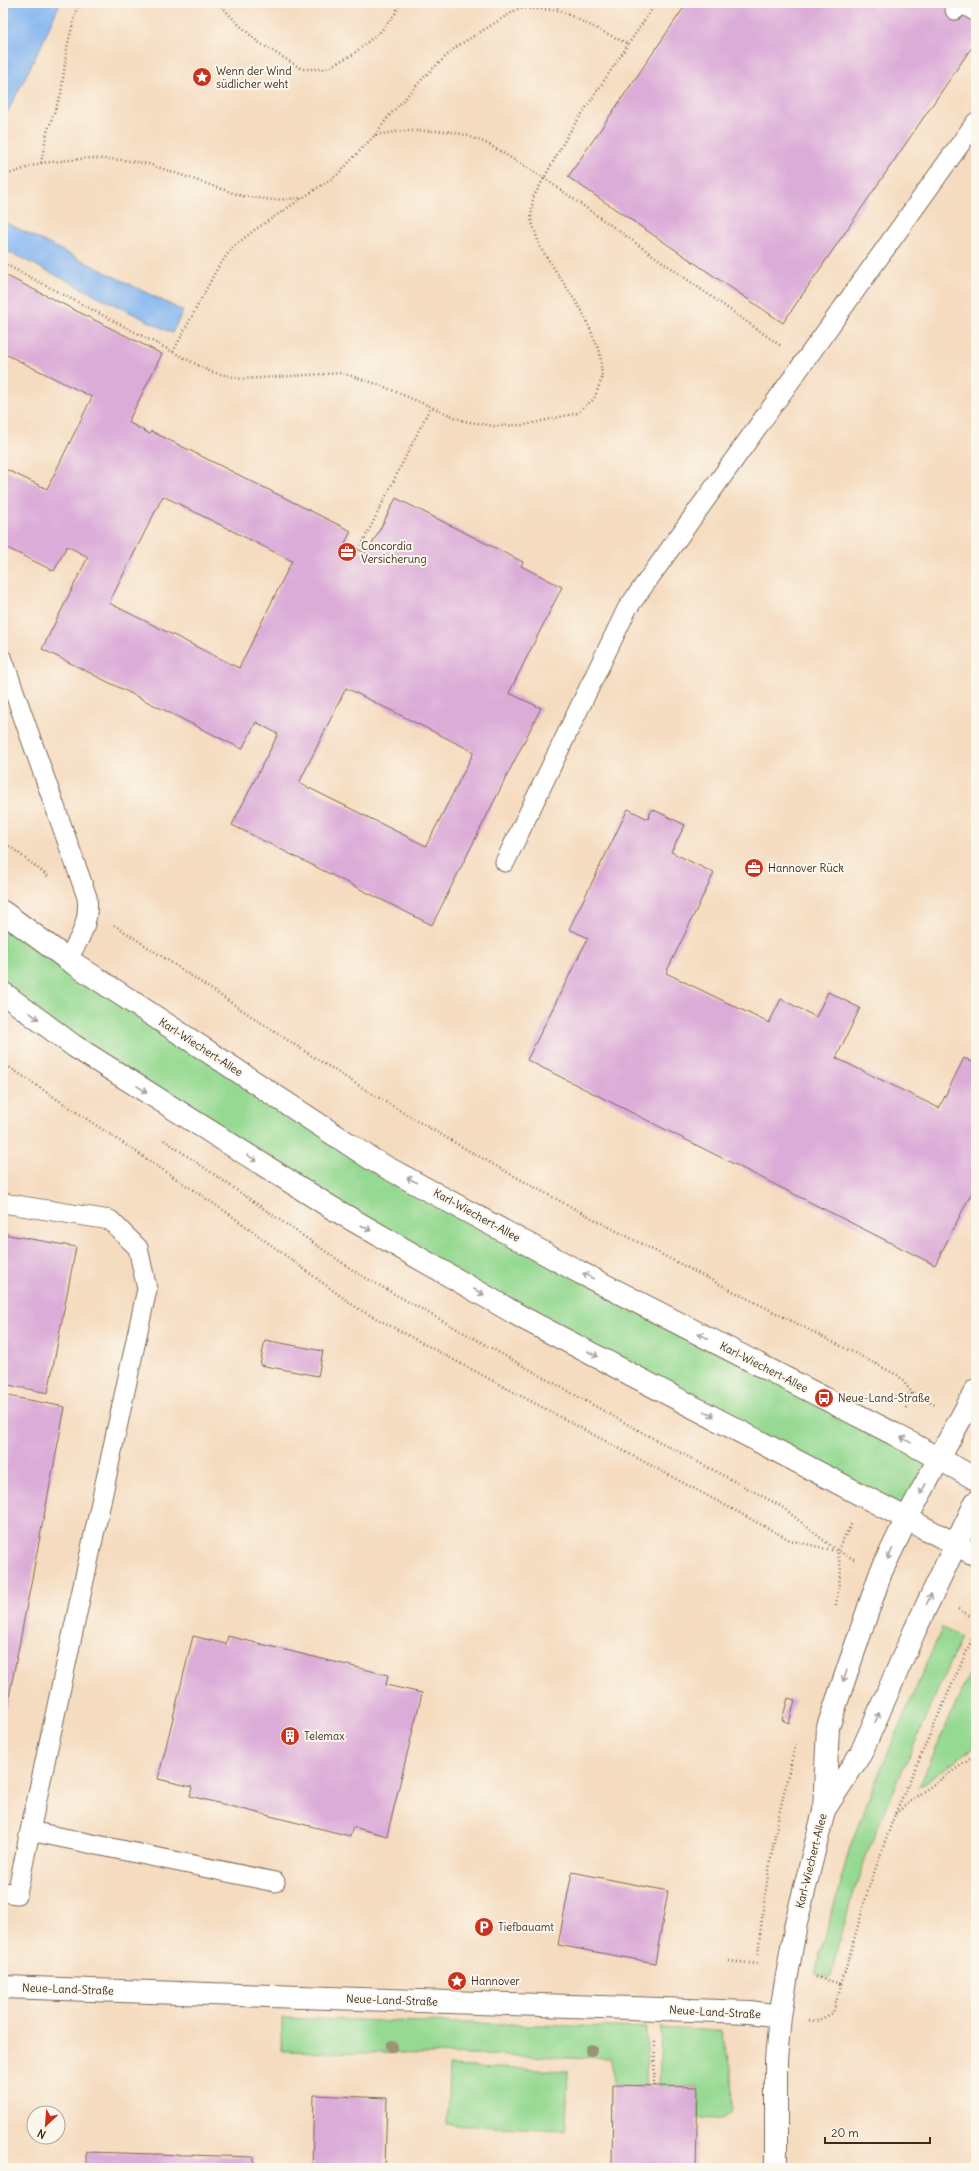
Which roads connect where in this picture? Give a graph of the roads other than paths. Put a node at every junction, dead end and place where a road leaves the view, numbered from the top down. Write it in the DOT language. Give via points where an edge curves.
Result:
graph roads {
  1 [pos="955,10"];
  2 [pos="976,12"];
  3 [pos="976,122"];
  4 [pos="3,660"];
  5 [pos="505,862"];
  6 [pos="3,912"];
  7 [pos="67,959"];
  8 [pos="3,993"];
  9 [pos="3,1203"];
  10 [pos="976,1390"];
  11 [pos="940,1459"];
  12 [pos="976,1479"];
  13 [pos="976,1502"];
  14 [pos="907,1518"];
  15 [pos="956,1544"];
  16 [pos="976,1555"];
  17 [pos="824,1812"];
  18 [pos="30,1831"];
  19 [pos="275,1882"];
  20 [pos="3,1892"];
  21 [pos="3,1987"];
  22 [pos="780,2016"];
  23 [pos="776,2168"];
  1 -- 2 [label="lane" via="963,4"];
  3 -- 5 [label="lane" via="628,609"];
  4 -- 7 [label="lane" via="88,897 81,938"];
  6 -- 7 [label="main road, Karl-Wiechert-Allee"];
  11 -- 7 [label="main road, Karl-Wiechert-Allee, one-way" via="581,1273 373,1160"];
  8 -- 14 [label="main road, one-way" via="74,1046 332,1208 525,1319"];
  9 -- 18 [label="lane" via="110,1220 138,1248 147,1289"];
  10 -- 11 [label="main road"];
  11 -- 12 [label="main road, Karl-Wiechert-Allee"];
  11 -- 14 [label="main road, one-way"];
  13 -- 15 [label="main road"];
  14 -- 15 [label="main road"];
  14 -- 17 [label="main road, Karl-Wiechert-Allee, one-way" via="881,1572 828,1727"];
  15 -- 16 [label="main road"];
  17 -- 15 [label="main road, one-way" via="861,1753"];
  17 -- 22 [label="main road, Karl-Wiechert-Allee" via="796,1923"];
  18 -- 19 [label="lane"];
  18 -- 20 [label="lane" via="17,1894"];
  21 -- 22 [label="main road, Neue-Land-Straße" via="734,2012"];
  22 -- 23 [label="main road, Karl-Wiechert-Allee" via="776,2060"];
}
